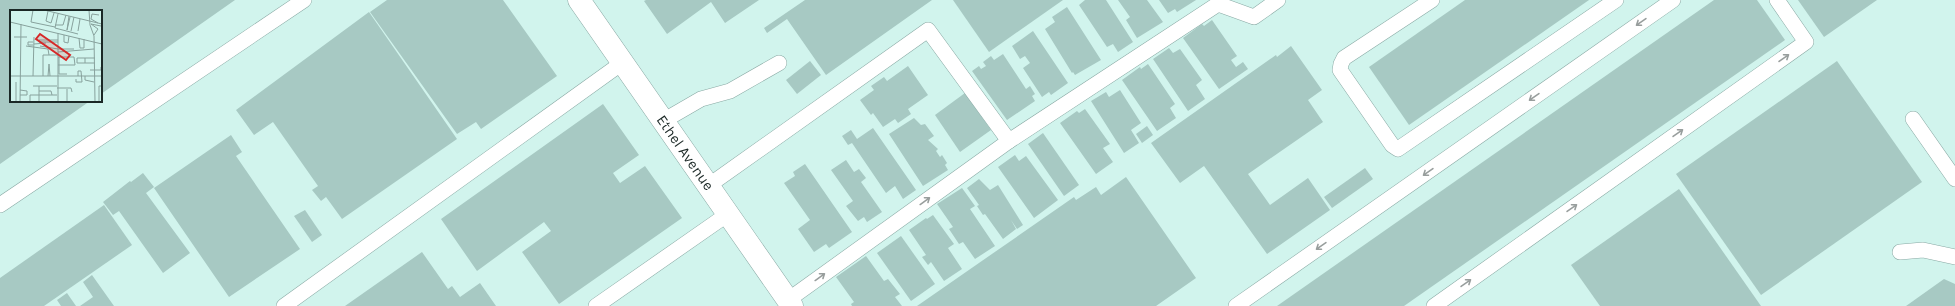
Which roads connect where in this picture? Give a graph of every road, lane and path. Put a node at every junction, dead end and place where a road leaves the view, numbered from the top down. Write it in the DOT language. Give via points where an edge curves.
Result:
graph roads {
  1 [pos="304,0"];
  2 [pos="579,0"];
  3 [pos="1278,0"];
  4 [pos="1432,0"];
  5 [pos="1616,0"];
  6 [pos="1673,0"];
  7 [pos="1777,0"];
  8 [pos="622,63"];
  9 [pos="779,63"];
  10 [pos="1913,119"];
  11 [pos="663,120"];
  12 [pos="1009,141"];
  13 [pos="1955,179"];
  14 [pos="708,186"];
  15 [pos="0,205"];
  16 [pos="728,214"];
  17 [pos="1900,252"];
  18 [pos="1955,257"];
  19 [pos="790,303"];
  20 [pos="284,306"];
  21 [pos="596,306"];
  22 [pos="1236,306"];
  23 [pos="1434,306"];
  1 -- 15 [label="lane"];
  2 -- 8 [label="street, Ethel Avenue"];
  3 -- 12 [label="lane" via="1254,17 1218,4"];
  4 -- 5 [label="lane" via="1344,58 1340,64 1340,70 1392,145 1398,149"];
  6 -- 22 [label="lane, one-way"];
  23 -- 7 [label="lane, one-way" via="1806,42"];
  8 -- 11 [label="street, Ethel Avenue"];
  8 -- 20 [label="lane"];
  9 -- 11 [label="lane" via="730,91 700,99"];
  10 -- 13 [label="lane"];
  11 -- 14 [label="street, Ethel Avenue"];
  12 -- 14 [label="lane" via="928,30"];
  19 -- 12 [label="lane, one-way"];
  14 -- 16 [label="street, Ethel Avenue"];
  16 -- 19 [label="street, Ethel Avenue"];
  16 -- 21 [label="lane"];
  17 -- 18 [label="lane" via="1923,250"];
}
